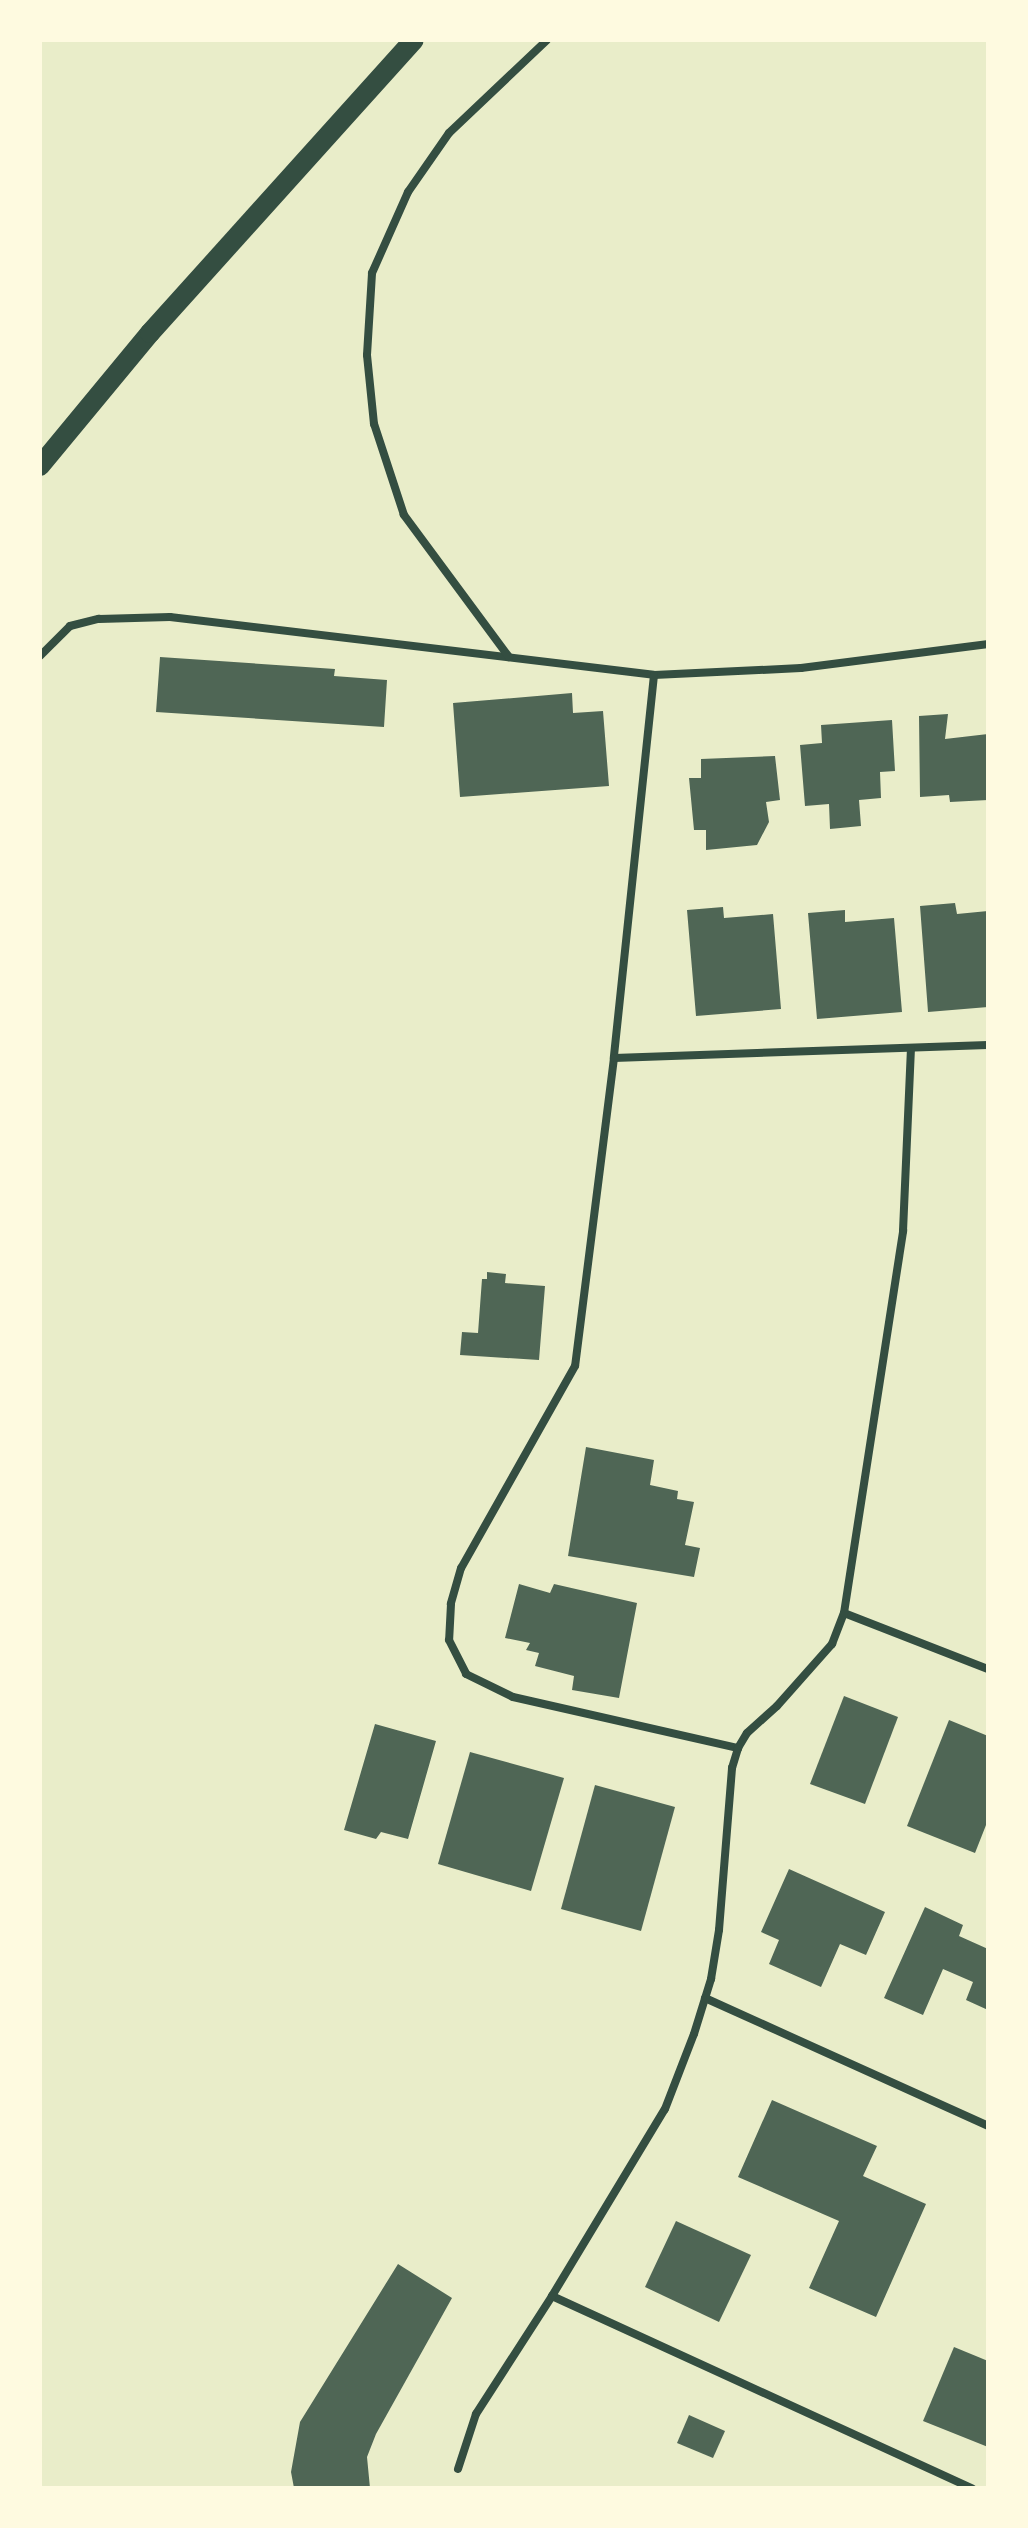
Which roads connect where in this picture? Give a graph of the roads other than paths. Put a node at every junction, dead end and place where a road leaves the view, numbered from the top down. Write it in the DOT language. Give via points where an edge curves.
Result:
graph roads {
  1 [pos="414,40"];
  2 [pos="547,40"];
  3 [pos="40,466"];
  4 [pos="988,644"];
  5 [pos="40,656"];
  6 [pos="509,657"];
  7 [pos="654,675"];
  8 [pos="988,1045"];
  9 [pos="911,1049"];
  10 [pos="614,1058"];
  11 [pos="844,1613"];
  12 [pos="988,1669"];
  13 [pos="738,1748"];
  14 [pos="705,1998"];
  15 [pos="988,2126"];
  16 [pos="552,2296"];
  17 [pos="458,2469"];
  18 [pos="972,2488"];
  1 -- 3 [label="main road" via="150,333"];
  2 -- 6 [label="street" via="449,133 408,192 372,273 368,341 374,424 404,515"];
  4 -- 7 [label="street" via="801,668"];
  5 -- 6 [label="street" via="70,626 99,619 170,617"];
  6 -- 7 [label="street"];
  7 -- 10 [label="street"];
  8 -- 9 [label="street"];
  9 -- 10 [label="street"];
  9 -- 11 [label="street" via="903,1231"];
  10 -- 13 [label="street" via="575,1366 461,1568 449,1640 466,1674 513,1697"];
  11 -- 12 [label="street"];
  11 -- 13 [label="street" via="832,1644"];
  13 -- 14 [label="street" via="719,1930"];
  14 -- 15 [label="street"];
  14 -- 16 [label="street" via="665,2109"];
  16 -- 17 [label="street" via="476,2414"];
  16 -- 18 [label="street"];
}
